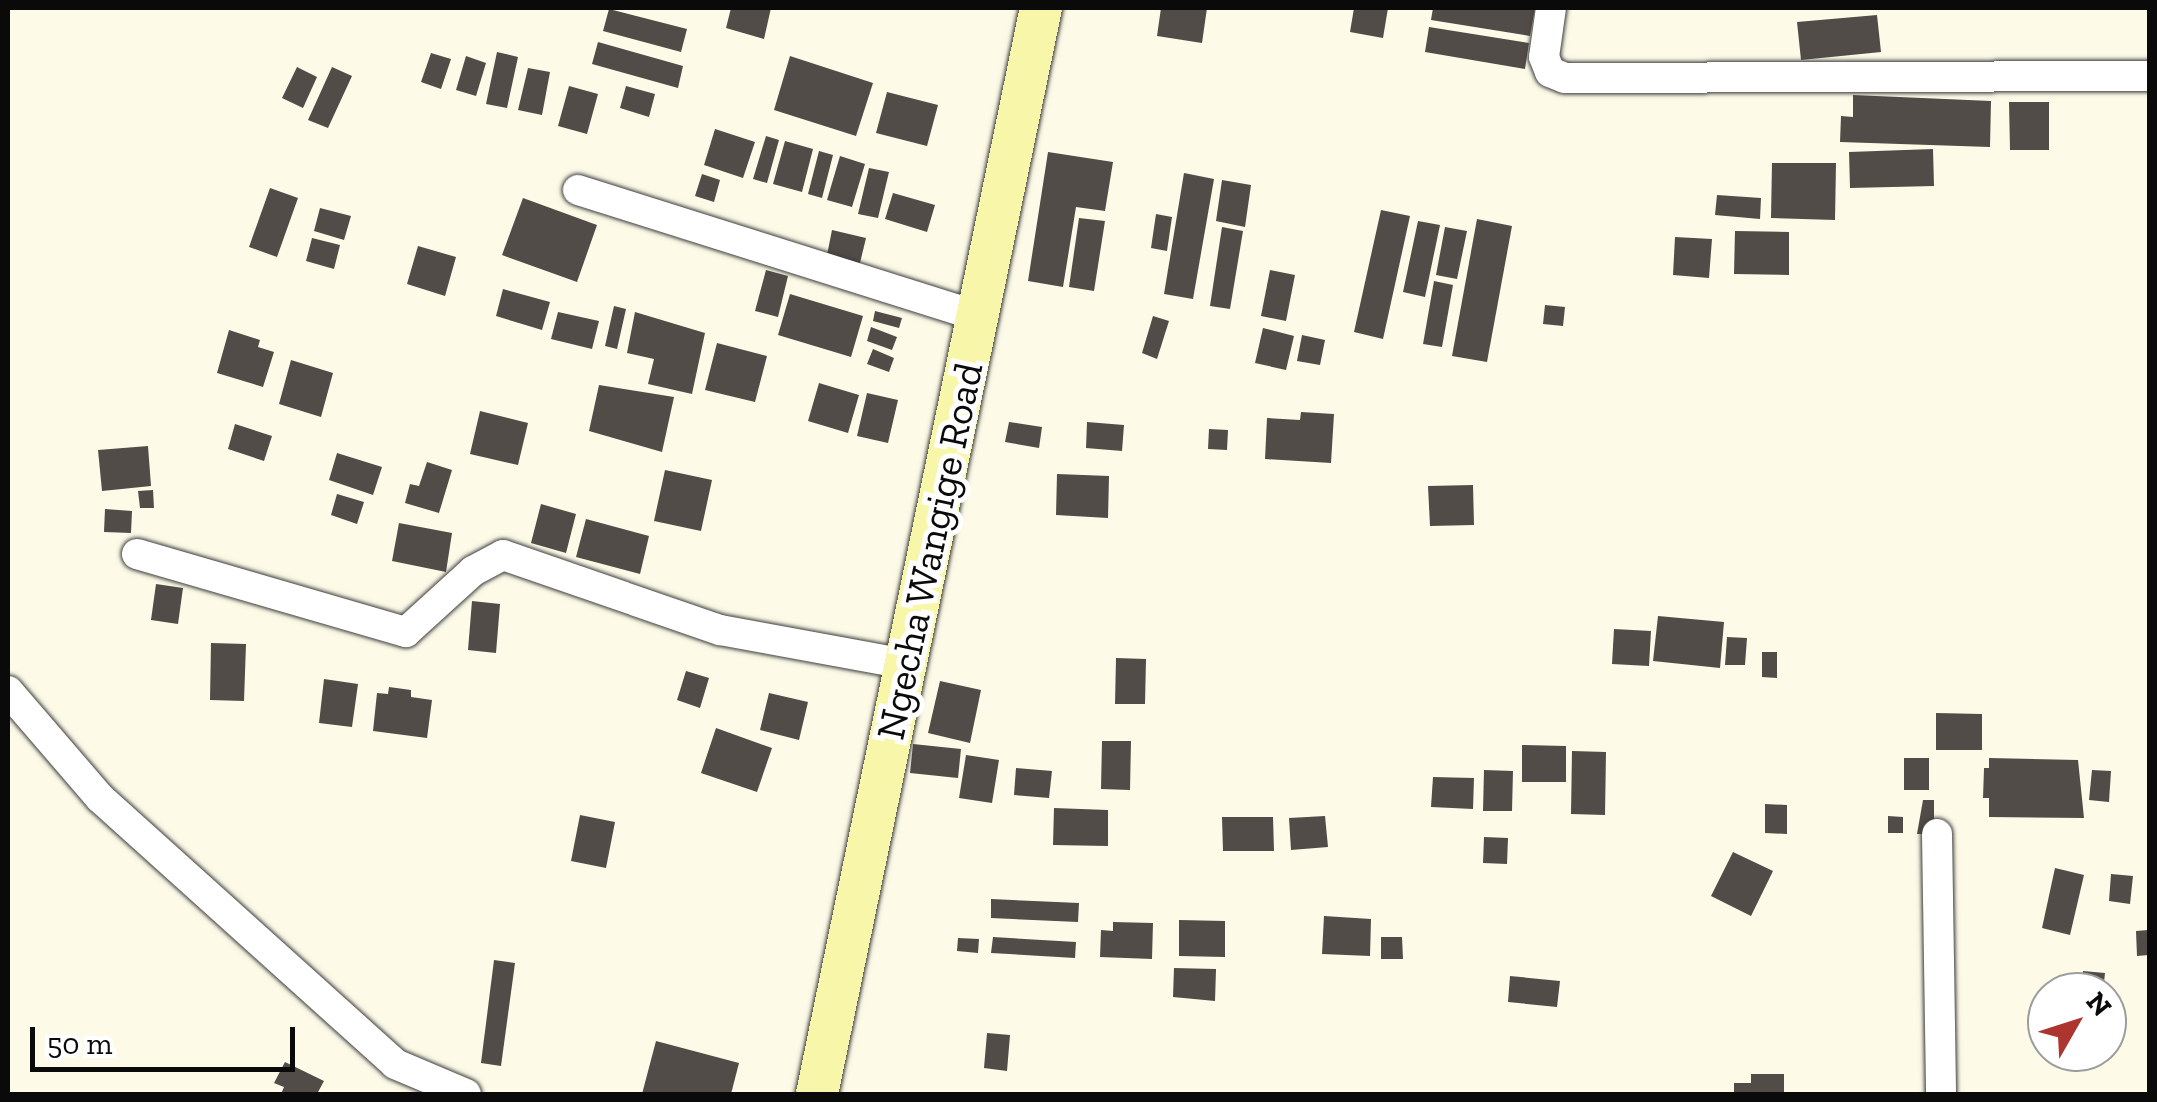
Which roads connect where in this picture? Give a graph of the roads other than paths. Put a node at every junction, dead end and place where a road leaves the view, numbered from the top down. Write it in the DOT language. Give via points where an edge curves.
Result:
graph roads {
  1 [pos="1041,8"];
  2 [pos="1551,8"];
  3 [pos="2150,76"];
  4 [pos="578,190"];
  5 [pos="978,316"];
  6 [pos="138,554"];
  7 [pos="906,664"];
  8 [pos="8,691"];
  9 [pos="1936,834"];
  10 [pos="466,1094"];
  11 [pos="817,1094"];
  12 [pos="1941,1094"];
  1 -- 5 [label="street, Ngecha Wangige Road"];
  2 -- 3 [label="street" via="1544,57 1550,72 1565,78"];
  4 -- 5 [label="street"];
  5 -- 7 [label="street, Ngecha Wangige Road"];
  6 -- 7 [label="street" via="406,632 473,571 503,554 720,630"];
  7 -- 11 [label="street, Ngecha Wangige Road"];
  8 -- 10 [label="street" via="100,798 394,1064"];
  9 -- 12 [label="street"];
}
